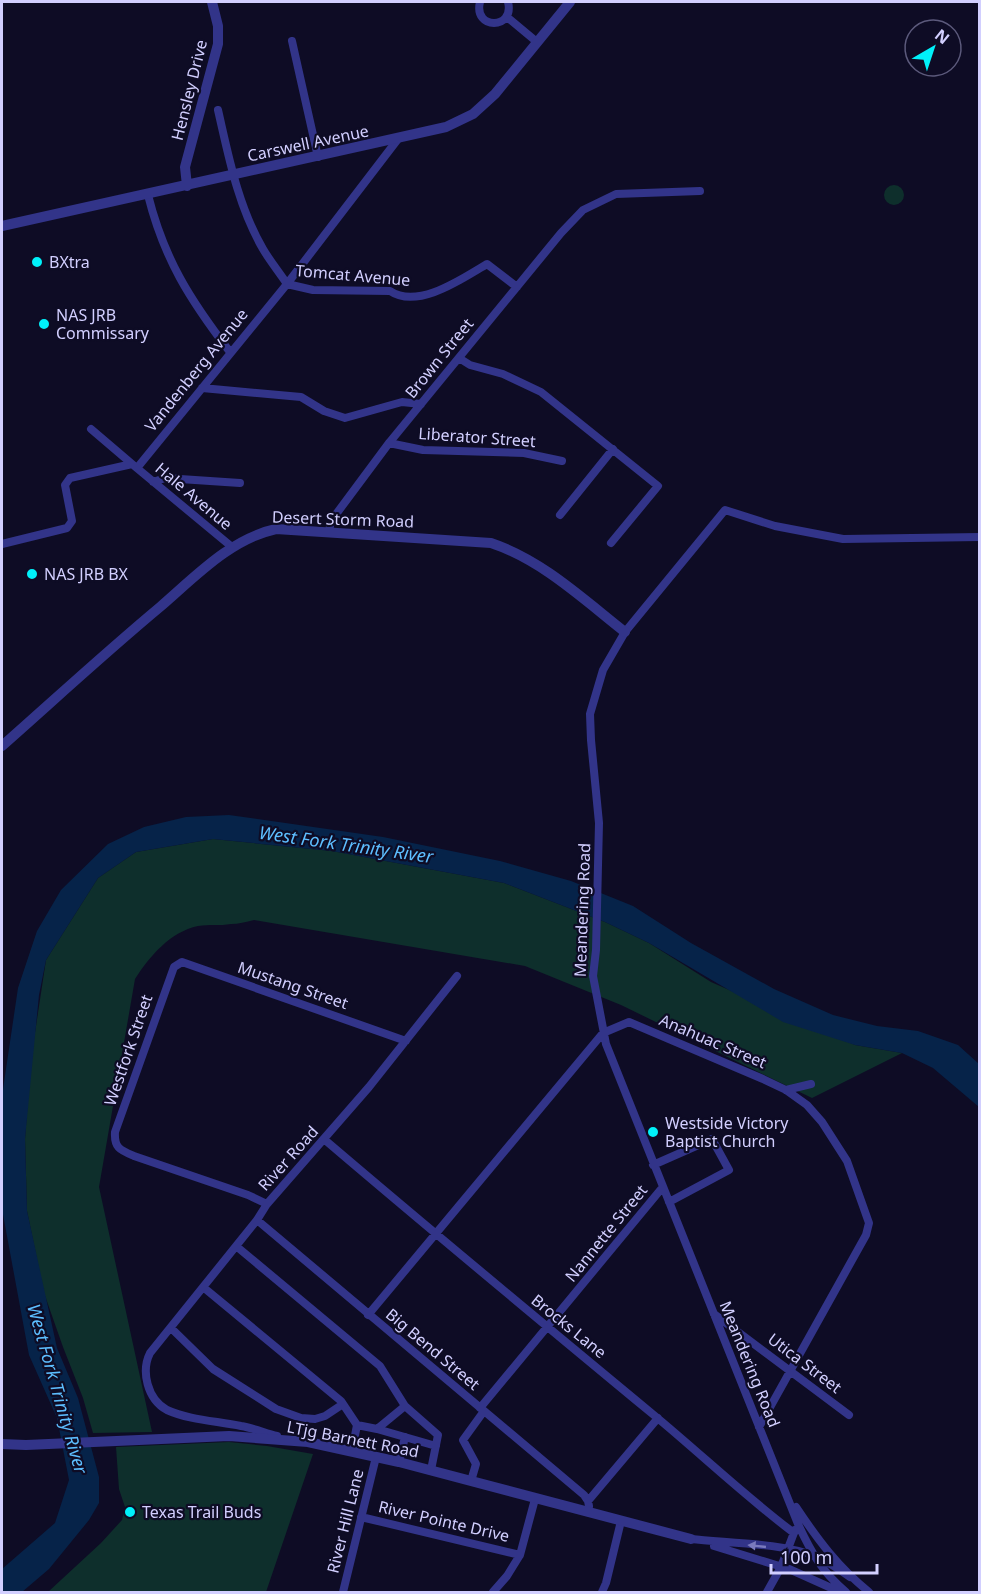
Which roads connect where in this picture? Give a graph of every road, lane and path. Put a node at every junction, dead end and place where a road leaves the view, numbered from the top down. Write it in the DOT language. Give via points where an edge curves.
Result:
graph roads {
  1 [pos="212,2"];
  2 [pos="480,2"];
  3 [pos="508,2"];
  4 [pos="570,2"];
  5 [pos="507,17"];
  6 [pos="292,41"];
  7 [pos="537,42"];
  8 [pos="218,110"];
  9 [pos="398,139"];
  10 [pos="318,157"];
  11 [pos="233,175"];
  12 [pos="187,186"];
  13 [pos="700,191"];
  14 [pos="148,195"];
  15 [pos="2,226"];
  16 [pos="287,284"];
  17 [pos="517,287"];
  18 [pos="230,352"];
  19 [pos="459,358"];
  20 [pos="201,388"];
  21 [pos="421,404"];
  22 [pos="91,429"];
  23 [pos="389,443"];
  24 [pos="613,449"];
  25 [pos="562,461"];
  26 [pos="134,466"];
  27 [pos="153,482"];
  28 [pos="240,483"];
  29 [pos="560,514"];
  30 [pos="329,531"];
  31 [pos="980,537"];
  32 [pos="611,543"];
  33 [pos="2,544"];
  34 [pos="232,547"];
  35 [pos="625,632"];
  36 [pos="2,746"];
  37 [pos="173,969"];
  38 [pos="457,976"];
  39 [pos="603,1033"];
  40 [pos="406,1041"];
  41 [pos="812,1084"];
  42 [pos="786,1090"];
  43 [pos="325,1140"];
  44 [pos="653,1165"];
  45 [pos="662,1188"];
  46 [pos="669,1202"];
  47 [pos="267,1204"];
  48 [pos="257,1220"];
  49 [pos="435,1234"];
  50 [pos="236,1246"];
  51 [pos="203,1287"];
  52 [pos="714,1314"];
  53 [pos="368,1315"];
  54 [pos="171,1328"];
  55 [pos="548,1328"];
  56 [pos="790,1371"];
  57 [pos="344,1404"];
  58 [pos="405,1406"];
  59 [pos="482,1409"];
  60 [pos="849,1415"];
  61 [pos="658,1418"];
  62 [pos="357,1425"];
  63 [pos="759,1428"];
  64 [pos="376,1429"];
  65 [pos="405,1437"];
  66 [pos="286,1439"];
  67 [pos="2,1444"];
  68 [pos="436,1446"];
  69 [pos="352,1451"];
  70 [pos="376,1457"];
  71 [pos="399,1462"];
  72 [pos="431,1470"];
  73 [pos="471,1481"];
  74 [pos="788,1497"];
  75 [pos="536,1499"];
  76 [pos="589,1507"];
  77 [pos="361,1517"];
  78 [pos="621,1521"];
  79 [pos="798,1524"];
  80 [pos="794,1533"];
  81 [pos="691,1539"];
  82 [pos="788,1549"];
  83 [pos="520,1555"];
  84 [pos="812,1555"];
  85 [pos="781,1567"];
  86 [pos="850,1577"];
  87 [pos="343,1593"];
  88 [pos="493,1593"];
  89 [pos="602,1593"];
  90 [pos="767,1593"];
  91 [pos="841,1593"];
  92 [pos="846,1593"];
  93 [pos="869,1593"];
  1 -- 12 [label="street, Hensley Drive" via="218,44 185,167"];
  2 -- 5 [label="street" via="480,13 486,21 496,23"];
  3 -- 5 [label="street"];
  4 -- 7 [label="street, Carswell Avenue"];
  5 -- 7 [label="street"];
  6 -- 10 [label="street"];
  7 -- 9 [label="street, Carswell Avenue" via="495,94 473,114 446,127"];
  8 -- 11 [label="street, Tomcat Avenue"];
  9 -- 10 [label="street, Carswell Avenue"];
  9 -- 16 [label="street, Vandenberg Avenue"];
  10 -- 11 [label="street, Carswell Avenue"];
  11 -- 12 [label="street, Carswell Avenue"];
  11 -- 16 [label="street, Tomcat Avenue" via="263,249"];
  12 -- 14 [label="street, Carswell Avenue"];
  13 -- 17 [label="street, Brown Street" via="616,194 583,210"];
  14 -- 15 [label="street, Carswell Avenue"];
  14 -- 18 [label="street" via="173,268"];
  16 -- 17 [label="street, Tomcat Avenue" via="313,290 390,291 398,296 418,296 451,286 487,264"];
  16 -- 18 [label="street, Vandenberg Avenue"];
  17 -- 19 [label="street, Brown Street"];
  18 -- 20 [label="street, Vandenberg Avenue"];
  19 -- 21 [label="street, Brown Street"];
  19 -- 24 [label="street" via="542,392"];
  20 -- 21 [label="street" via="301,397 345,418 402,402"];
  20 -- 26 [label="street, Vandenberg Avenue"];
  21 -- 23 [label="street, Brown Street"];
  22 -- 26 [label="street, Hale Avenue"];
  23 -- 25 [label="street, Liberator Street" via="423,450 524,453"];
  23 -- 30 [label="street, Brown Street" via="331,521"];
  24 -- 29 [label="street"];
  24 -- 32 [label="street" via="658,486"];
  26 -- 27 [label="street, Hale Avenue"];
  26 -- 33 [label="street" via="70,478 64,485 72,521 67,528"];
  27 -- 28 [label="street" via="165,478"];
  27 -- 34 [label="street, Hale Avenue"];
  30 -- 34 [label="street, Desert Storm Road" via="276,529 256,533"];
  30 -- 35 [label="street, Desert Storm Road" via="474,541 510,549 547,571"];
  31 -- 35 [label="street, Meandering Road" via="843,539 776,526 725,510"];
  34 -- 36 [label="street, Desert Storm Road"];
  35 -- 39 [label="street, Meandering Road" via="603,670 590,714 599,823 593,976"];
  37 -- 40 [label="street, Mustang Street" via="182,962"];
  37 -- 47 [label="street, Westfork Street" via="115,1132 115,1143 134,1156"];
  38 -- 40 [label="street, River Road"];
  39 -- 42 [label="street, Anahuac Street" via="629,1022"];
  39 -- 44 [label="street, Meandering Road"];
  39 -- 49 [label="street, Anahuac Street"];
  40 -- 43 [label="street, River Road"];
  41 -- 42 [label="street"];
  42 -- 56 [label="street, Anahuac Street" via="822,1122 847,1161 869,1223 866,1235"];
  43 -- 47 [label="street, River Road"];
  43 -- 49 [label="street, Brocks Lane"];
  44 -- 45 [label="street, Meandering Road"];
  44 -- 46 [label="street" via="712,1139 729,1170"];
  45 -- 46 [label="street, Meandering Road"];
  45 -- 55 [label="street, Nannette Street"];
  46 -- 52 [label="street, Meandering Road"];
  47 -- 48 [label="street, River Road"];
  48 -- 50 [label="street, River Road"];
  48 -- 53 [label="street, Big Bend Street"];
  49 -- 53 [label="street, Anahuac Street"];
  49 -- 55 [label="street, Brocks Lane"];
  50 -- 51 [label="street, River Road"];
  50 -- 58 [label="street" via="380,1366"];
  51 -- 54 [label="street, River Road"];
  51 -- 57 [label="street"];
  52 -- 56 [label="street, Utica Street"];
  52 -- 63 [label="street, Meandering Road"];
  53 -- 59 [label="street, Big Bend Street"];
  54 -- 57 [label="street" via="213,1369 276,1409 315,1419"];
  54 -- 66 [label="street, River Road" via="145,1363 150,1389 160,1404 167,1410"];
  55 -- 59 [label="street, Nannette Street"];
  55 -- 61 [label="street, Brocks Lane"];
  56 -- 60 [label="street, Utica Street"];
  56 -- 63 [label="street, Anahuac Street"];
  57 -- 62 [label="street"];
  58 -- 64 [label="street"];
  58 -- 68 [label="street" via="438,1435"];
  59 -- 73 [label="street, Nannette Street" via="464,1440 476,1464"];
  59 -- 76 [label="street, Big Bend Street" via="584,1495"];
  61 -- 76 [label="street"];
  61 -- 80 [label="street, Brocks Lane"];
  62 -- 64 [label="street"];
  62 -- 69 [label="street"];
  63 -- 74 [label="street, Meandering Road"];
  64 -- 65 [label="street"];
  65 -- 68 [label="street"];
  65 -- 71 [label="street"];
  66 -- 67 [label="street, LTjg Barnett Road" via="229,1436"];
  66 -- 69 [label="street, LTjg Barnett Road"];
  68 -- 72 [label="street"];
  69 -- 70 [label="street, LTjg Barnett Road"];
  70 -- 71 [label="street, LTjg Barnett Road"];
  70 -- 77 [label="street, River Hill Lane"];
  71 -- 72 [label="street, LTjg Barnett Road"];
  72 -- 73 [label="street, LTjg Barnett Road"];
  73 -- 75 [label="street, LTjg Barnett Road"];
  74 -- 79 [label="street, Meandering Road"];
  74 -- 86 [label="street, Meandering Road"];
  75 -- 76 [label="street, LTjg Barnett Road"];
  75 -- 83 [label="street"];
  76 -- 78 [label="street, LTjg Barnett Road"];
  77 -- 83 [label="street, River Pointe Drive"];
  77 -- 87 [label="street, River Hill Lane"];
  78 -- 81 [label="street, LTjg Barnett Road"];
  78 -- 89 [label="street"];
  79 -- 80 [label="street"];
  79 -- 84 [label="street, Meandering Road"];
  80 -- 82 [label="street"];
  82 -- 81 [label="street, LTjg Barnett Road, one-way"];
  81 -- 85 [label="street, LTjg Barnett Road"];
  82 -- 84 [label="street, LTjg Barnett Road"];
  82 -- 85 [label="street"];
  83 -- 88 [label="street"];
  84 -- 86 [label="street, LTjg Barnett Road"];
  84 -- 92 [label="street, Meandering Road"];
  85 -- 90 [label="street"];
  85 -- 91 [label="street, LTjg Barnett Road"];
  86 -- 93 [label="street, Meandering Road"];
}
